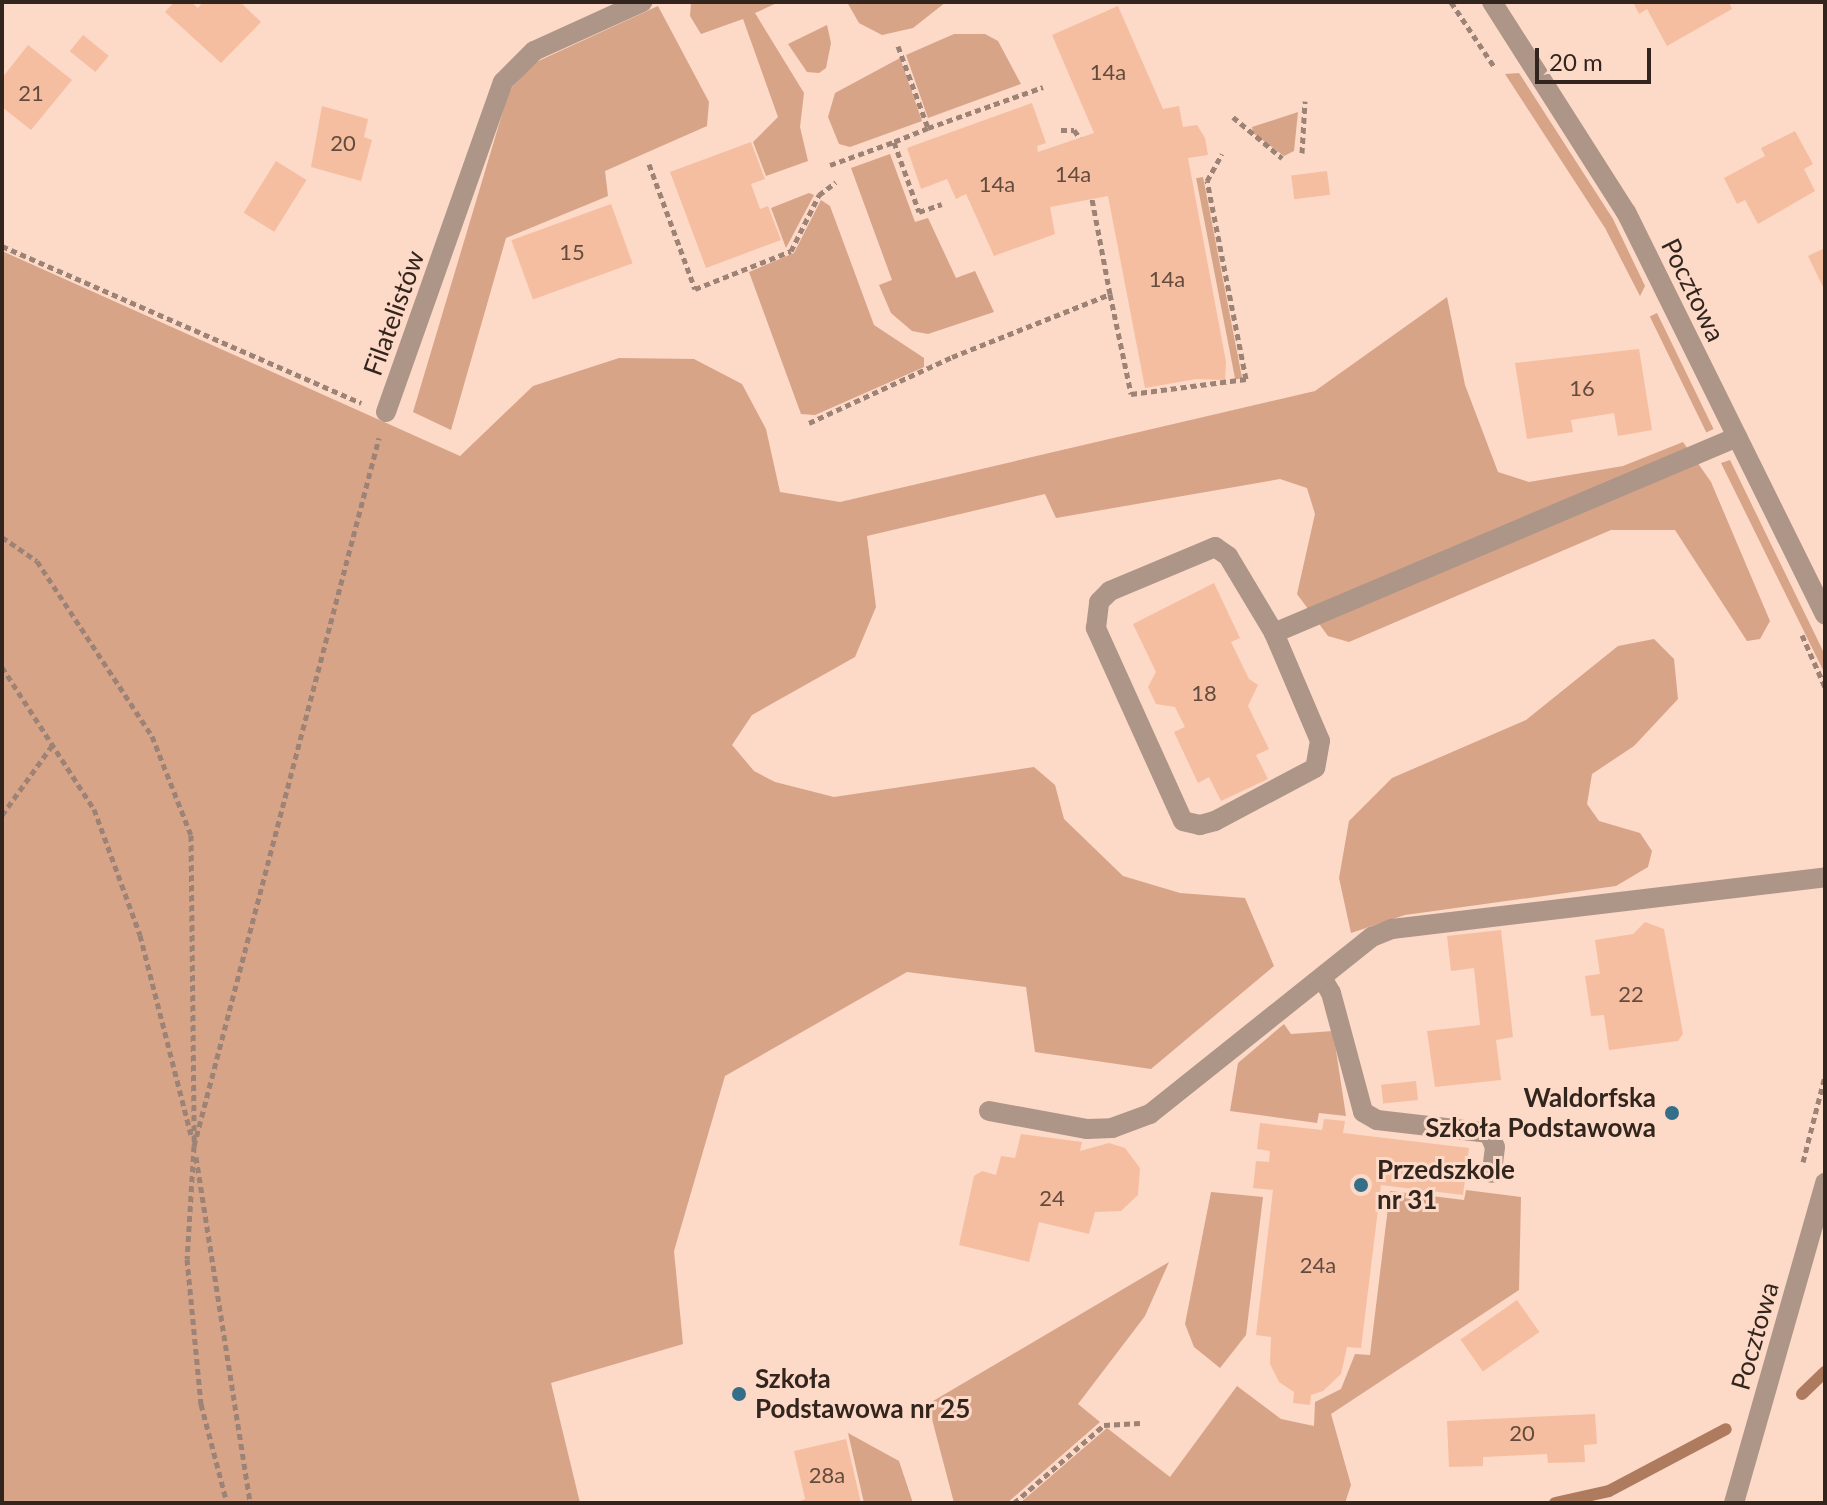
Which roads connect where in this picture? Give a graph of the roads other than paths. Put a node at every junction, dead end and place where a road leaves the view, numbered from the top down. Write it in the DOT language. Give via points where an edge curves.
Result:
graph roads {
  1 [pos="642,2"];
  2 [pos="1492,2"];
  3 [pos="386,412"];
  4 [pos="1737,437"];
  5 [pos="1824,608"];
  6 [pos="1274,633"];
  7 [pos="1825,877"];
  8 [pos="1322,978"];
  9 [pos="989,1111"];
  10 [pos="1492,1173"];
  11 [pos="1825,1183"];
  12 [pos="1734,1503"];
  1 -- 3 [label="street, Filatelistów" via="534,51 503,82"];
  2 -- 4 [label="street, Pocztowa" via="1626,212"];
  4 -- 5 [label="street, Pocztowa"];
  4 -- 6 [label="street"];
  6 -- 6 [label="street" via="1228,556 1215,547 1110,591 1099,602 1096,628 1183,821 1215,821 1315,768 1320,741"];
  7 -- 8 [label="street" via="1392,929 1372,937"];
  8 -- 9 [label="street" via="1150,1114 1112,1128 1087,1129"];
  8 -- 10 [label="street" via="1331,993 1363,1112 1377,1120 1489,1133 1495,1147"];
  11 -- 12 [label="street, Pocztowa"];
}
